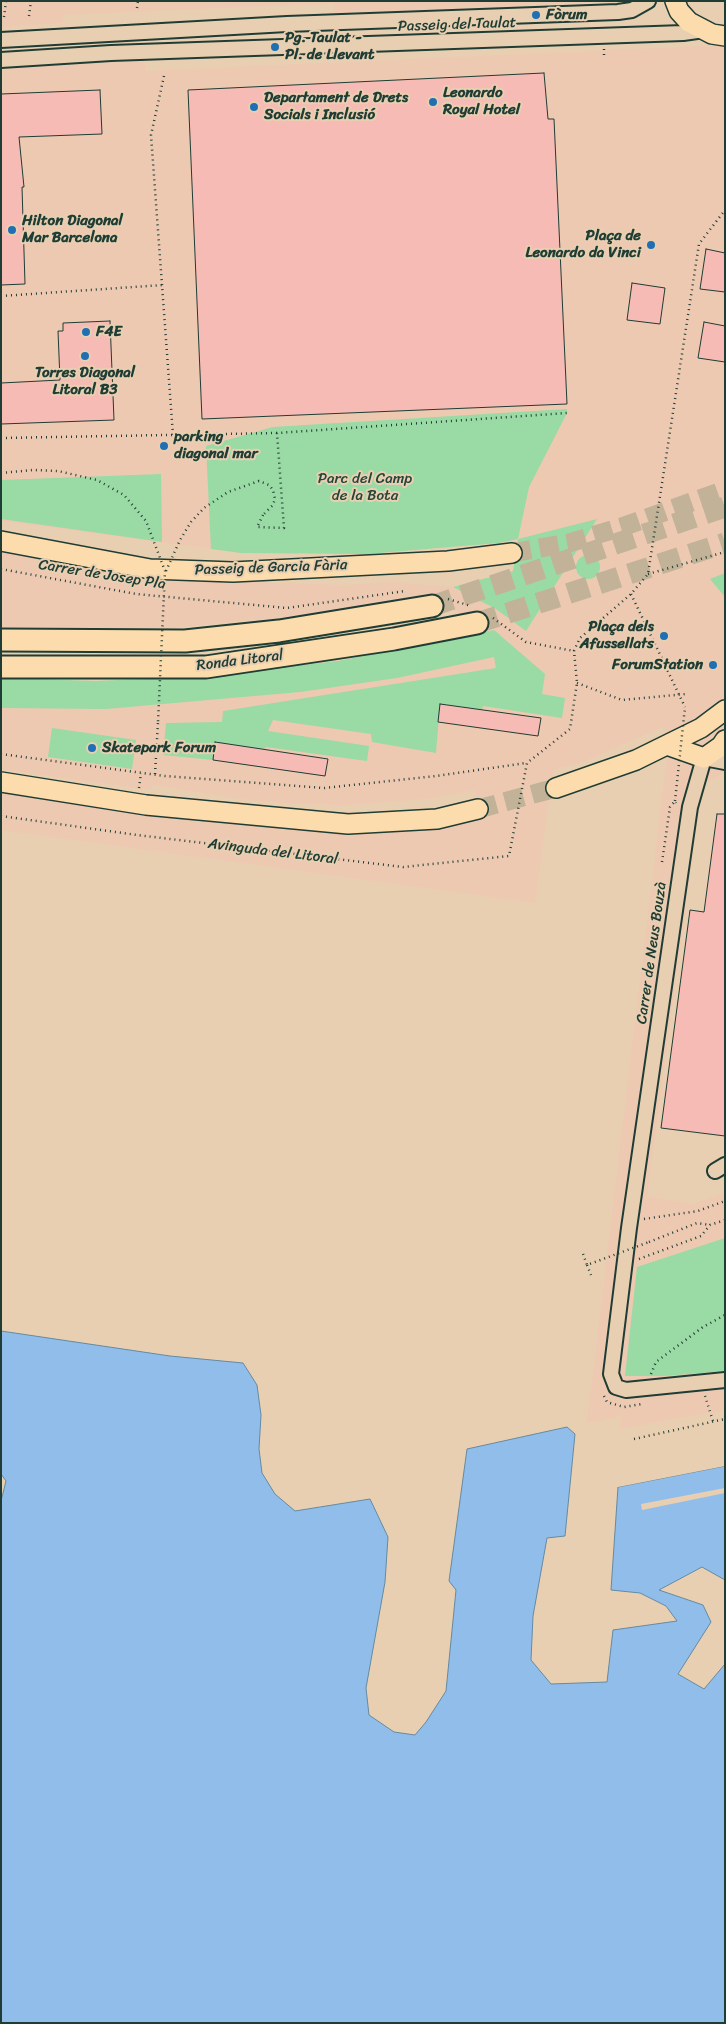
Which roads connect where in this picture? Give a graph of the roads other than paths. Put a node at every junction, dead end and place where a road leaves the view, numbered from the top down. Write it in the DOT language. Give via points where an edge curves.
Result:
graph roads {
  1 [pos="648,1"];
  2 [pos="674,1"];
  3 [pos="704,30"];
  4 [pos="725,36"];
  5 [pos="1,40"];
  6 [pos="1,60"];
  7 [pos="1,541"];
  8 [pos="512,553"];
  9 [pos="437,602"];
  10 [pos="480,615"];
  11 [pos="1,640"];
  12 [pos="1,667"];
  13 [pos="725,710"];
  14 [pos="725,740"];
  15 [pos="668,745"];
  16 [pos="704,758"];
  17 [pos="725,762"];
  18 [pos="1,782"];
  19 [pos="556,788"];
  20 [pos="478,809"];
  21 [pos="725,1380"];
  1 -- 5 [label="street, Passeig del Taulat" via="632,10 618,12 287,24"];
  2 -- 3 [label="main road" via="689,22"];
  3 -- 4 [label="main road"];
  3 -- 6 [label="street, Passeig del Taulat"];
  7 -- 8 [label="main road, Passeig de Garcia Fària" via="150,569 233,572 448,561"];
  9 -- 11 [label="highway, Ronda Litoral" via="279,632 185,641"];
  10 -- 12 [label="highway, Ronda Litoral" via="394,639 206,667"];
  13 -- 15 [label="main road" via="701,728"];
  14 -- 16 [label="main road"];
  15 -- 16 [label="main road"];
  15 -- 19 [label="main road" via="604,773"];
  16 -- 17 [label="street"];
  16 -- 21 [label="street, Carrer de Neus Bouzà" via="690,807 611,1374 616,1387 626,1390"];
  18 -- 20 [label="main road" via="137,804 348,824 437,819"];
}
